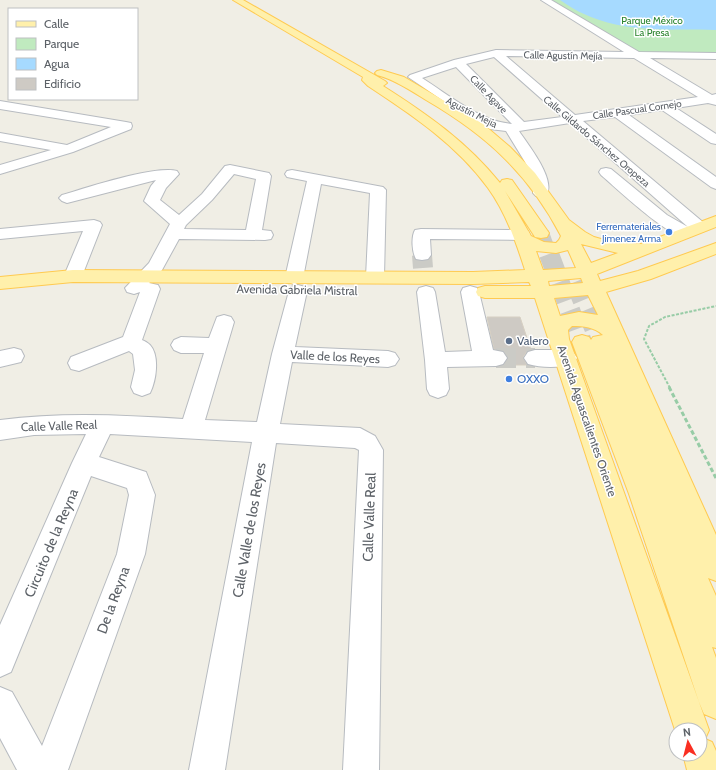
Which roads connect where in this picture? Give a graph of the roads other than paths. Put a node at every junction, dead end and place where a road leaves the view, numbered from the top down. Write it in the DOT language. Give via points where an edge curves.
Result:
graph roads {
  1 [pos="237,0"];
  2 [pos="256,0"];
  3 [pos="545,0"];
  4 [pos="496,53"];
  5 [pos="637,55"];
  6 [pos="714,57"];
  7 [pos="458,62"];
  8 [pos="375,75"];
  9 [pos="414,77"];
  10 [pos="714,100"];
  11 [pos="0,105"];
  12 [pos="664,105"];
  13 [pos="616,112"];
  14 [pos="570,118"];
  15 [pos="515,126"];
  16 [pos="3,139"];
  17 [pos="716,140"];
  18 [pos="68,149"];
  19 [pos="0,170"];
  20 [pos="606,172"];
  21 [pos="292,174"];
  22 [pos="315,179"];
  23 [pos="716,184"];
  24 [pos="541,192"];
  25 [pos="67,198"];
  26 [pos="716,221"];
  27 [pos="175,228"];
  28 [pos="562,230"];
  29 [pos="692,230"];
  30 [pos="541,233"];
  31 [pos="0,234"];
  32 [pos="522,236"];
  33 [pos="650,246"];
  34 [pos="716,248"];
  35 [pos="424,273"];
  36 [pos="73,276"];
  37 [pos="643,276"];
  38 [pos="375,277"];
  39 [pos="590,280"];
  40 [pos="0,283"];
  41 [pos="144,284"];
  42 [pos="296,284"];
  43 [pos="539,284"];
  44 [pos="470,292"];
  45 [pos="0,296"];
  46 [pos="609,319"];
  47 [pos="224,322"];
  48 [pos="131,342"];
  49 [pos="585,344"];
  50 [pos="181,345"];
  51 [pos="216,346"];
  52 [pos="282,354"];
  53 [pos="535,358"];
  54 [pos="388,359"];
  55 [pos="436,360"];
  56 [pos="79,363"];
  57 [pos="142,387"];
  58 [pos="438,389"];
  59 [pos="103,424"];
  60 [pos="191,429"];
  61 [pos="0,430"];
  62 [pos="265,434"];
  63 [pos="84,463"];
  64 [pos="716,567"];
  65 [pos="716,633"];
  66 [pos="0,661"];
  67 [pos="716,702"];
  68 [pos="0,704"];
  69 [pos="690,722"];
  70 [pos="36,770"];
  71 [pos="50,770"];
  72 [pos="207,770"];
  73 [pos="361,770"];
  1 -- 8 [label="main road, Avenida Aguascalientes Oriente"];
  2 -- 8 [label="main road, Avenida Aguascalientes Oriente"];
  3 -- 5 [label="street"];
  4 -- 5 [label="street, Calle Agustín Mejía"];
  4 -- 7 [label="street, Calle Agustín Mejía"];
  4 -- 14 [label="street, Calle Gildardo Sánchez Oropeza"];
  5 -- 6 [label="street, Calle Agustín Mejía"];
  5 -- 10 [label="street"];
  7 -- 9 [label="street, Calle Agustín Mejía"];
  7 -- 15 [label="street, Calle Agave"];
  8 -- 24 [label="main road, Avenida Aguascalientes Oriente" via="394,76 400,79 478,128 512,158"];
  8 -- 28 [label="main road, Avenida Aguascalientes Oriente" via="453,120 488,149 515,177 537,206"];
  8 -- 30 [label="main road, Avenida Aguascalientes Oriente" via="440,119 478,150 501,175"];
  8 -- 32 [label="main road, Avenida Aguascalientes Oriente" via="368,80 372,84 431,123 465,153 494,187"];
  9 -- 15 [label="street, Agustín Mejía" via="480,118 497,126"];
  10 -- 12 [label="street, Calle Pascual Cornejo"];
  11 -- 18 [label="street" via="126,126"];
  12 -- 13 [label="street, Calle Pascual Cornejo"];
  12 -- 17 [label="street"];
  13 -- 14 [label="street, Calle Pascual Cornejo"];
  13 -- 23 [label="street"];
  14 -- 15 [label="street, Calle Pascual Cornejo"];
  14 -- 29 [label="street, Calle Gildardo Sánchez Oropeza"];
  15 -- 24 [label="street, Agustín Mejía" via="540,174"];
  16 -- 18 [label="street"];
  18 -- 19 [label="street"];
  20 -- 29 [label="street" via="661,218"];
  21 -- 22 [label="street"];
  22 -- 38 [label="street" via="378,190"];
  22 -- 42 [label="street, Calle Valle de los Reyes"];
  24 -- 28 [label="main road, Avenida Aguascalientes Oriente"];
  25 -- 27 [label="street" via="147,177 172,174 159,186 152,201"];
  26 -- 29 [label="main road"];
  27 -- 27 [label="street" via="207,197 230,169 264,176 259,235"];
  27 -- 41 [label="street"];
  28 -- 32 [label="main road" via="569,239 564,245 554,248 536,246"];
  28 -- 33 [label="main road" via="598,243 625,248"];
  28 -- 39 [label="main road, Avenida Aguascalientes Oriente"];
  29 -- 33 [label="main road"];
  31 -- 36 [label="street" via="94,225"];
  32 -- 35 [label="street" via="421,234"];
  32 -- 43 [label="main road, Avenida Aguascalientes Oriente"];
  33 -- 39 [label="main road"];
  34 -- 37 [label="main road"];
  35 -- 38 [label="main road, Avenida Gabriela Mistral"];
  35 -- 42 [label="main road, Avenida Gabriela Mistral"];
  35 -- 43 [label="main road, Avenida Gabriela Mistral"];
  35 -- 44 [label="main road, Avenida Gabriela Mistral"];
  35 -- 55 [label="street"];
  36 -- 40 [label="main road, Avenida Gabriela Mistral"];
  36 -- 41 [label="main road, Avenida Gabriela Mistral"];
  37 -- 39 [label="main road"];
  37 -- 46 [label="main road" via="615,300"];
  38 -- 42 [label="main road, Avenida Gabriela Mistral"];
  39 -- 43 [label="main road, Avenida Gabriela Mistral"];
  39 -- 46 [label="main road, Avenida Aguascalientes Oriente"];
  41 -- 42 [label="main road, Avenida Gabriela Mistral"];
  41 -- 45 [label="main road, Avenida Gabriela Mistral" via="39,290"];
  41 -- 48 [label="street"];
  42 -- 52 [label="street, Calle Valle de los Reyes"];
  43 -- 44 [label="main road, Avenida Gabriela Mistral"];
  43 -- 49 [label="main road, Avenida Aguascalientes Oriente"];
  44 -- 55 [label="street" via="490,358"];
  46 -- 49 [label="main road, Avenida Aguascalientes Oriente"];
  47 -- 51 [label="street"];
  48 -- 56 [label="street"];
  48 -- 57 [label="street" via="143,351 146,370"];
  49 -- 53 [label="street"];
  49 -- 64 [label="main road, Avenida Aguascalientes Oriente"];
  49 -- 65 [label="main road, Avenida Aguascalientes Oriente"];
  49 -- 67 [label="main road, Avenida Aguascalientes Oriente"];
  49 -- 69 [label="main road, Avenida Aguascalientes Oriente"];
  50 -- 51 [label="street"];
  51 -- 60 [label="street"];
  52 -- 54 [label="street, Valle de los Reyes"];
  52 -- 62 [label="street, Calle Valle de los Reyes"];
  55 -- 58 [label="street"];
  59 -- 60 [label="street, Calle Valle Real"];
  59 -- 61 [label="street, Calle Valle Real" via="34,425"];
  59 -- 63 [label="street, Circuito de la Reyna"];
  60 -- 62 [label="street, Calle Valle Real"];
  62 -- 72 [label="street, Calle Valle de los Reyes"];
  62 -- 73 [label="street, Calle Valle Real" via="360,438 371,450"];
  63 -- 66 [label="street, Circuito de la Reyna"];
  63 -- 71 [label="street, De la Reyna" via="137,480 142,494 131,554"];
  68 -- 70 [label="street"];
}
